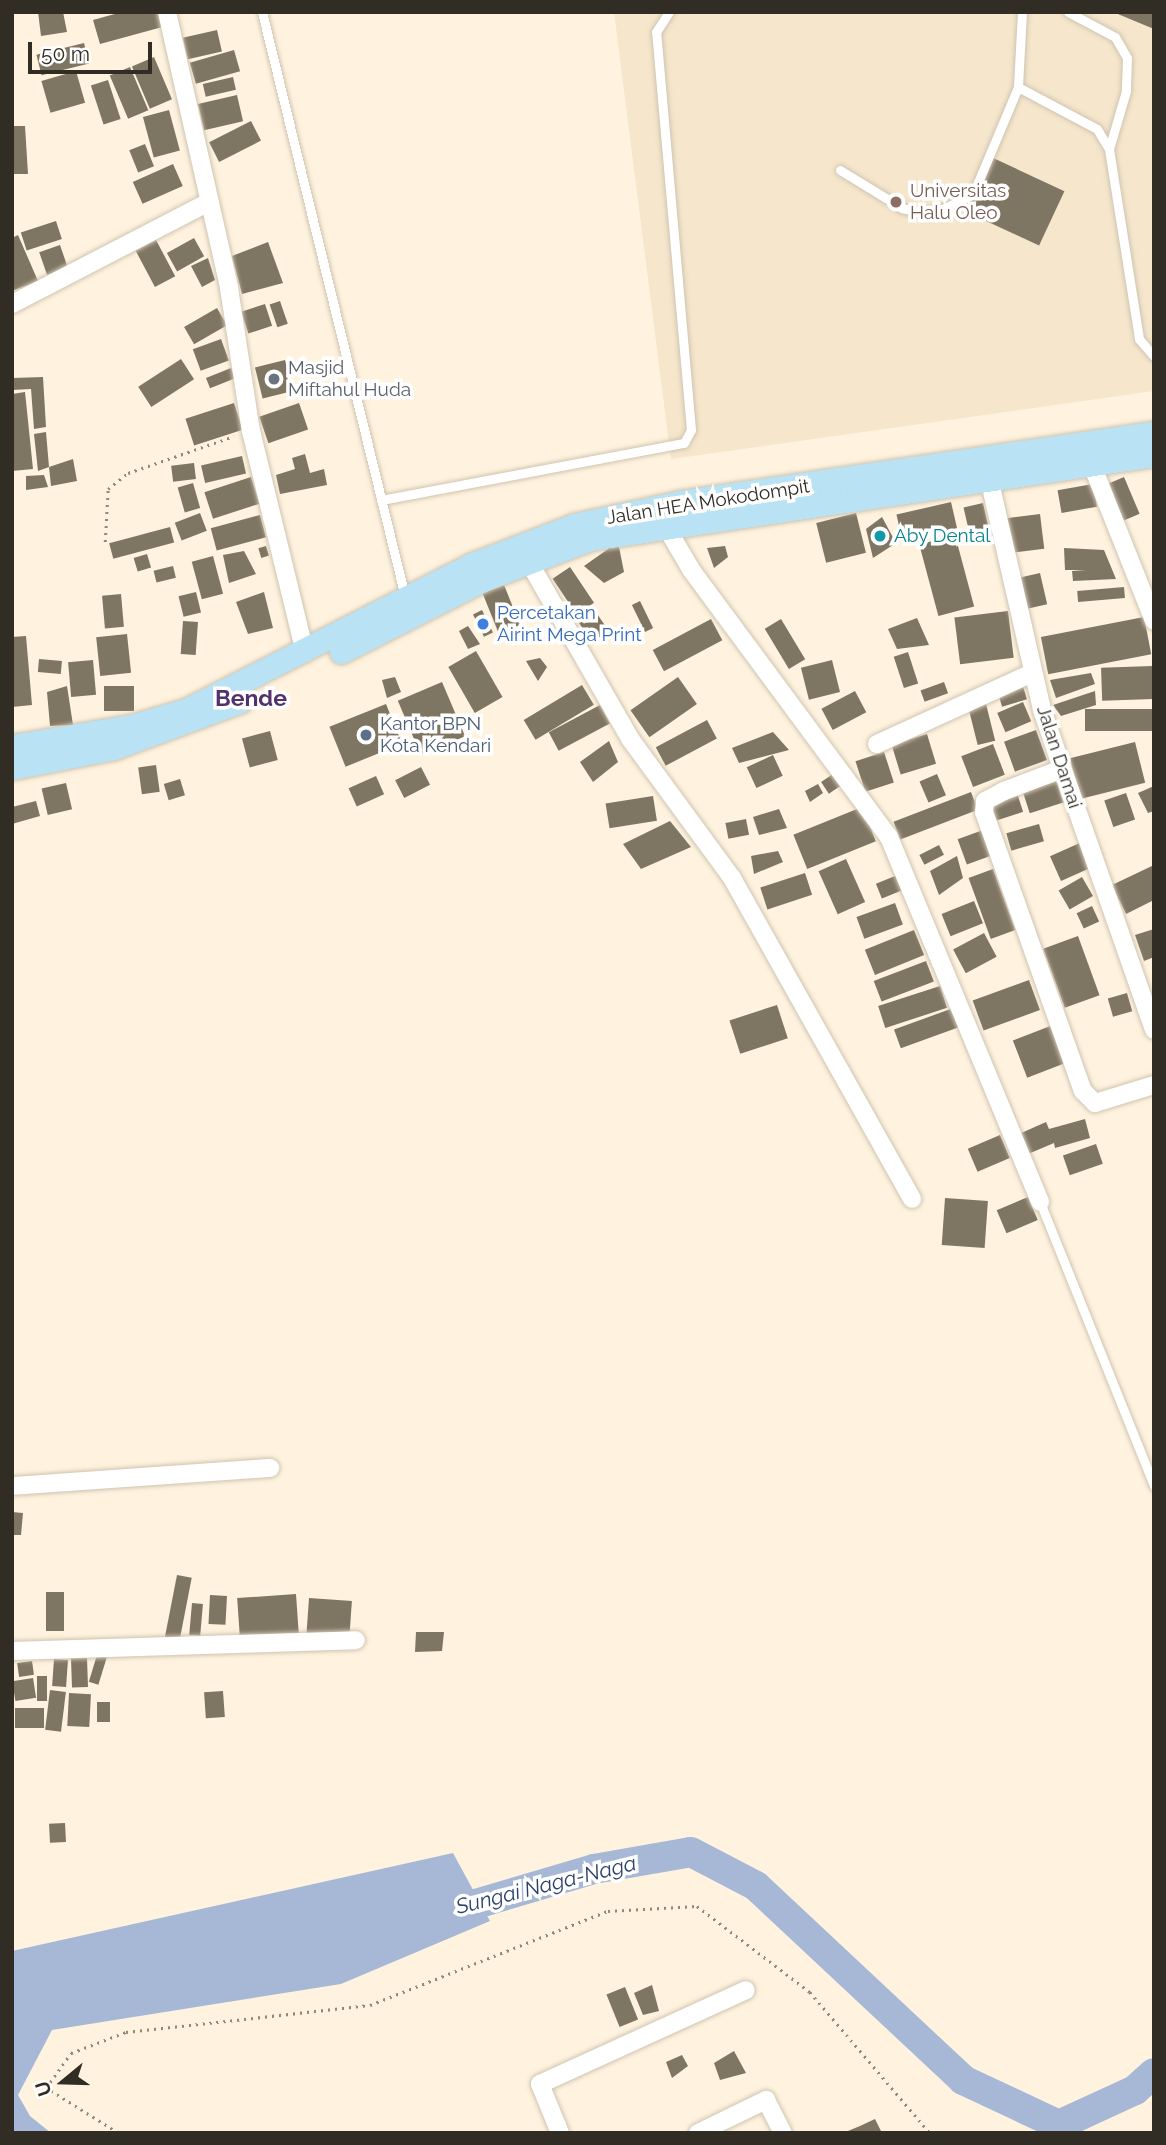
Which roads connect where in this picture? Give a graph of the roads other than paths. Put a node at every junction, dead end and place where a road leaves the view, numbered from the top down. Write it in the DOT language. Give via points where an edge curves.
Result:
graph roads {
  1 [pos="166,12"];
  2 [pos="262,12"];
  3 [pos="669,12"];
  4 [pos="1022,12"];
  5 [pos="1068,12"];
  6 [pos="1018,87"];
  7 [pos="1109,149"];
  8 [pos="840,170"];
  9 [pos="209,202"];
  10 [pos="12,304"];
  11 [pos="1154,356"];
  12 [pos="1154,433"];
  13 [pos="1154,455"];
  14 [pos="1090,460"];
  15 [pos="989,478"];
  16 [pos="381,500"];
  17 [pos="761,501"];
  18 [pos="665,525"];
  19 [pos="529,562"];
  20 [pos="407,602"];
  21 [pos="1154,621"];
  22 [pos="305,652"];
  23 [pos="1032,673"];
  24 [pos="877,744"];
  25 [pos="12,746"];
  26 [pos="70,747"];
  27 [pos="12,768"];
  28 [pos="1062,769"];
  29 [pos="1154,1030"];
  30 [pos="1154,1085"];
  31 [pos="912,1199"];
  32 [pos="1040,1202"];
  33 [pos="270,1468"];
  34 [pos="12,1486"];
  35 [pos="1154,1486"];
  36 [pos="356,1640"];
  37 [pos="12,1651"];
  38 [pos="746,1990"];
  39 [pos="560,2133"];
  40 [pos="698,2133"];
  41 [pos="783,2133"];
  1 -- 9 [label="street"];
  2 -- 16 [label="lane"];
  3 -- 16 [label="lane" via="656,32 691,430 684,443"];
  4 -- 6 [label="lane"];
  5 -- 7 [label="lane" via="1115,37 1127,58 1126,91"];
  6 -- 7 [label="lane" via="1097,129"];
  6 -- 8 [label="lane" via="973,194 945,208 924,213 902,208"];
  7 -- 11 [label="lane" via="1139,339"];
  9 -- 10 [label="street"];
  9 -- 22 [label="street" via="251,431"];
  12 -- 17 [label="street, Jalan HEA Mokodompit"];
  13 -- 14 [label="street, Jalan HEA Mokodompit"];
  14 -- 15 [label="street, Jalan HEA Mokodompit"];
  14 -- 21 [label="street"];
  15 -- 17 [label="street, Jalan HEA Mokodompit"];
  15 -- 23 [label="street, Jalan Damai"];
  16 -- 20 [label="lane"];
  17 -- 18 [label="street, Jalan HEA Mokodompit"];
  17 -- 20 [label="street, Jalan HEA Mokodompit" via="574,525 473,564"];
  18 -- 19 [label="street, Jalan HEA Mokodompit" via="590,539"];
  18 -- 32 [label="street" via="692,571 889,837"];
  19 -- 26 [label="street, Jalan HEA Mokodompit" via="211,716"];
  19 -- 31 [label="street" via="643,758 732,878"];
  20 -- 22 [label="street, Jalan HEA Mokodompit"];
  22 -- 26 [label="street, Jalan HEA Mokodompit" via="186,710"];
  23 -- 24 [label="street"];
  23 -- 28 [label="street, Jalan Damai"];
  25 -- 26 [label="street, Jalan HEA Mokodompit"];
  26 -- 27 [label="street, Jalan HEA Mokodompit"];
  28 -- 29 [label="street, Jalan Damai"];
  28 -- 30 [label="street" via="1004,791 985,802 984,812 1083,1091 1095,1103"];
  32 -- 35 [label="lane"];
  33 -- 34 [label="street"];
  36 -- 37 [label="street"];
  38 -- 39 [label="street" via="540,2084"];
  40 -- 41 [label="street" via="766,2101"];
}
